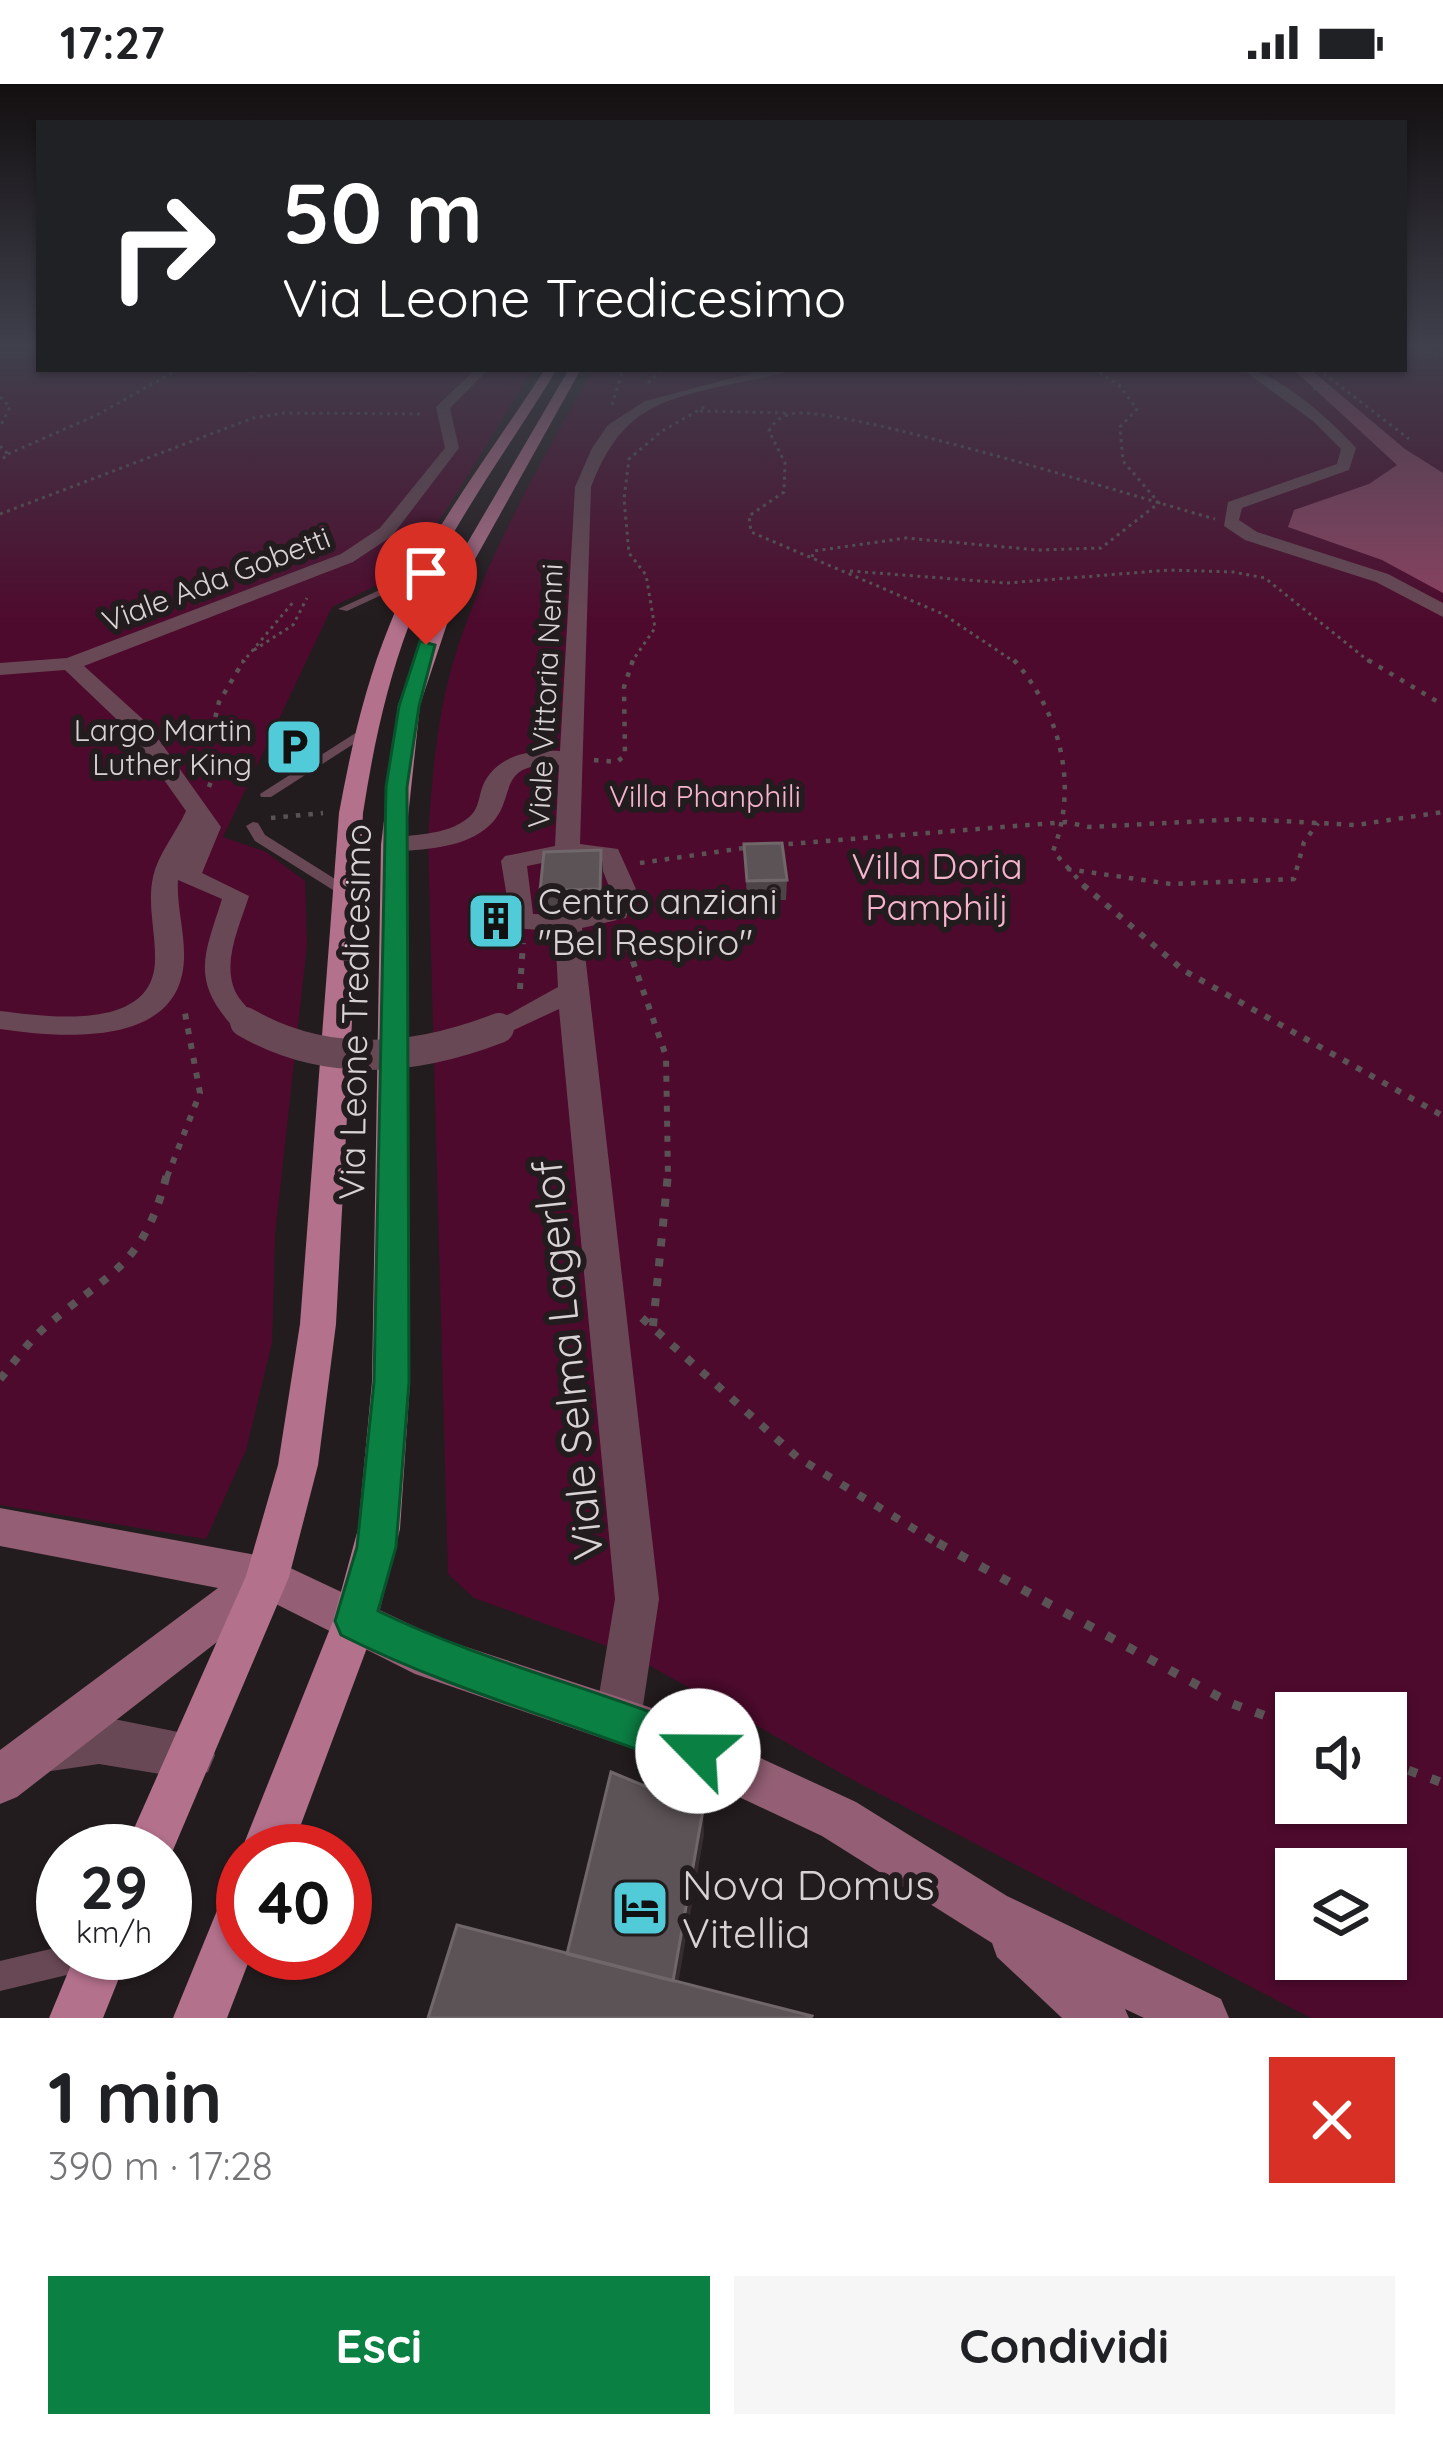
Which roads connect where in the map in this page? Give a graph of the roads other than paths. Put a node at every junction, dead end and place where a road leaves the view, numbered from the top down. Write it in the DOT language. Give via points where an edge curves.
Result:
graph roads {
  1 [pos="450,439"];
  2 [pos="507,439"];
  3 [pos="534,439"];
  4 [pos="606,439"];
  5 [pos="1341,439"];
  6 [pos="424,573"];
  7 [pos="343,609"];
  8 [pos="1443,611"];
  9 [pos="70,664"];
  10 [pos="0,669"];
  11 [pos="0,681"];
  12 [pos="0,697"];
  13 [pos="365,731"];
  14 [pos="573,759"];
  15 [pos="266,794"];
  16 [pos="209,824"];
  17 [pos="253,826"];
  18 [pos="393,844"];
  19 [pos="567,851"];
  20 [pos="346,892"];
  21 [pos="568,923"];
  22 [pos="572,991"];
  23 [pos="0,1020"];
  24 [pos="0,1527"];
  25 [pos="267,1577"];
  26 [pos="356,1621"];
  27 [pos="618,1719"];
  28 [pos="39,1750"];
  29 [pos="191,1755"];
  30 [pos="0,1780"];
  31 [pos="161,1824"];
  32 [pos="277,1824"];
  33 [pos="989,1914"];
  34 [pos="36,1968"];
  35 [pos="0,1976"];
  36 [pos="216,1977"];
  37 [pos="89,1980"];
  38 [pos="76,2018"];
  39 [pos="200,2018"];
  40 [pos="1102,2018"];
  41 [pos="1202,2018"];
  1 -- 9 [label="street, Viale Ada Gobetti" via="452,448 370,545 311,578"];
  2 -- 6 [label="main road, Via Leone Tredicesimo"];
  3 -- 18 [label="main road, Via Leone Tredicesimo" via="431,631 403,738"];
  4 -- 14 [label="street, Viale Vittoria Nenni" via="583,488"];
  5 -- 8 [label="street" via="1349,448 1344,467 1245,500 1230,522 1382,578"];
  6 -- 7 [label="lane"];
  6 -- 13 [label="main road, Via Leone Tredicesimo"];
  9 -- 10 [label="street, Viale Ada Gobetti"];
  9 -- 16 [label="street" via="139,728"];
  11 -- 12 [label="street"];
  13 -- 15 [label="lane"];
  13 -- 20 [label="main road, Via Leone Tredicesimo"];
  14 -- 18 [label="street" via="520,761 499,779 476,824"];
  14 -- 19 [label="street, Viale Vittoria Nenni"];
  16 -- 22 [label="street, bridge" via="188,876 236,896 215,980 245,1022 298,1048 352,1055 430,1050 499,1028"];
  16 -- 23 [label="street" via="192,831 168,865 168,979 154,998 101,1024"];
  17 -- 20 [label="lane"];
  18 -- 26 [label="main road, Via Leone Tredicesimo" via="392,1382 376,1547"];
  19 -- 21 [label="street, Viale Vittoria Nenni" via="608,854 623,889 617,912"];
  19 -- 21 [label="street" via="514,861 521,922"];
  20 -- 25 [label="main road, Via Leone Tredicesimo" via="314,1369 294,1486"];
  21 -- 22 [label="street"];
  22 -- 27 [label="street, Viale Selma Lagerlof" via="637,1599"];
  24 -- 25 [label="street"];
  25 -- 26 [label="street"];
  25 -- 28 [label="street"];
  25 -- 29 [label="main road, Via Leone Tredicesimo"];
  26 -- 27 [label="street" via="431,1658"];
  26 -- 32 [label="main road, Via Leone Tredicesimo"];
  27 -- 33 [label="street" via="839,1820"];
  28 -- 29 [label="street" via="99,1740"];
  28 -- 30 [label="street"];
  29 -- 31 [label="main road, Via Leone Tredicesimo"];
  33 -- 40 [label="street"];
  33 -- 41 [label="street"];
  34 -- 35 [label="lane"];
  36 -- 39 [label="main road"];
  37 -- 38 [label="main road"];
}
